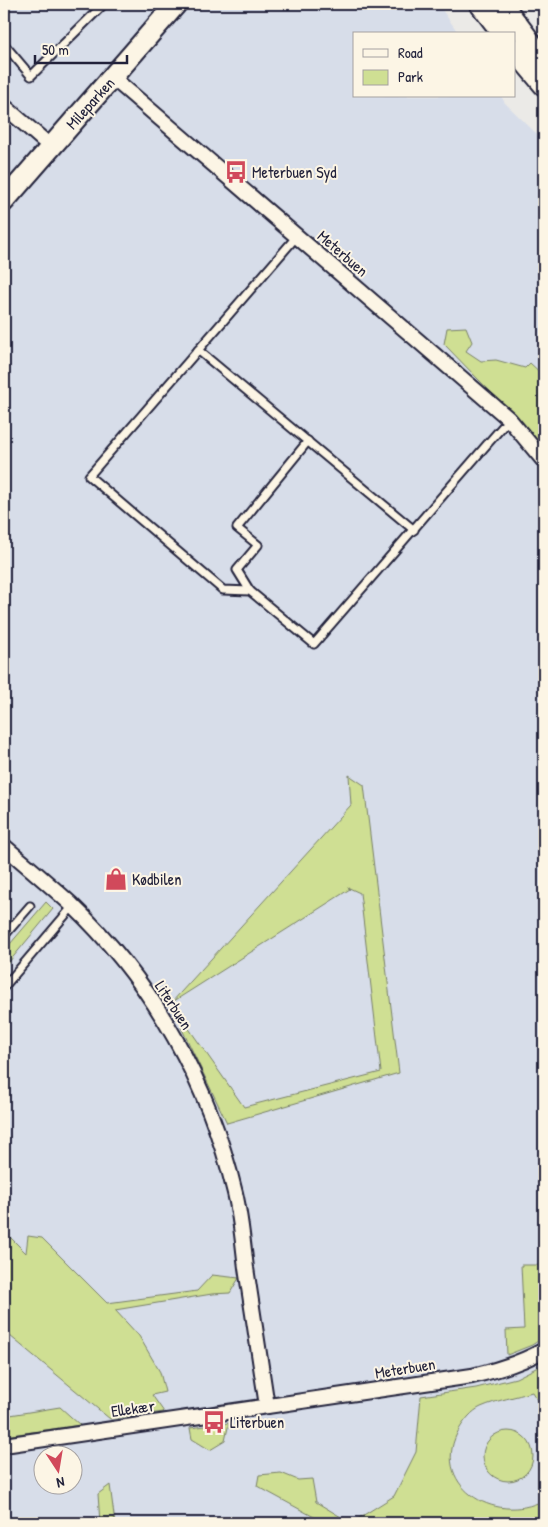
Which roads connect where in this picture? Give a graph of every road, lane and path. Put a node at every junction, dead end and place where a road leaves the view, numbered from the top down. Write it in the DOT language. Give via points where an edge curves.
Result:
graph roads {
  1 [pos="104,4"];
  2 [pos="176,4"];
  3 [pos="480,4"];
  4 [pos="502,4"];
  5 [pos="501,32"];
  6 [pos="4,44"];
  7 [pos="516,51"];
  8 [pos="544,60"];
  9 [pos="113,78"];
  10 [pos="544,85"];
  11 [pos="4,106"];
  12 [pos="51,147"];
  13 [pos="4,201"];
  14 [pos="297,236"];
  15 [pos="198,350"];
  16 [pos="509,419"];
  17 [pos="308,441"];
  18 [pos="544,461"];
  19 [pos="414,530"];
  20 [pos="250,591"];
  21 [pos="4,846"];
  22 [pos="30,906"];
  23 [pos="73,906"];
  24 [pos="4,936"];
  25 [pos="4,987"];
  26 [pos="544,1350"];
  27 [pos="267,1406"];
  28 [pos="4,1445"];
  1 -- 6 [label="lane" via="32,76"];
  2 -- 9 [label="street, Mileparken"];
  3 -- 5 [label="street"];
  4 -- 8 [label="street"];
  7 -- 10 [label="street"];
  9 -- 12 [label="street, Mileparken"];
  9 -- 14 [label="street, Meterbuen"];
  11 -- 12 [label="street"];
  12 -- 13 [label="street, Mileparken"];
  14 -- 15 [label="lane"];
  14 -- 16 [label="street, Meterbuen"];
  15 -- 17 [label="lane"];
  15 -- 20 [label="lane" via="89,476 223,590"];
  16 -- 18 [label="street, Meterbuen"];
  16 -- 19 [label="lane"];
  17 -- 19 [label="lane"];
  17 -- 20 [label="lane" via="237,528 258,545 237,570"];
  19 -- 20 [label="lane" via="314,644"];
  21 -- 23 [label="street, Literbuen"];
  22 -- 24 [label="lane"];
  23 -- 25 [label="lane"];
  23 -- 27 [label="street, Literbuen" via="113,949 154,1003 206,1100 236,1196"];
  26 -- 27 [label="street, Meterbuen" via="502,1369 472,1376"];
  27 -- 28 [label="street, Ellekær"];
}
